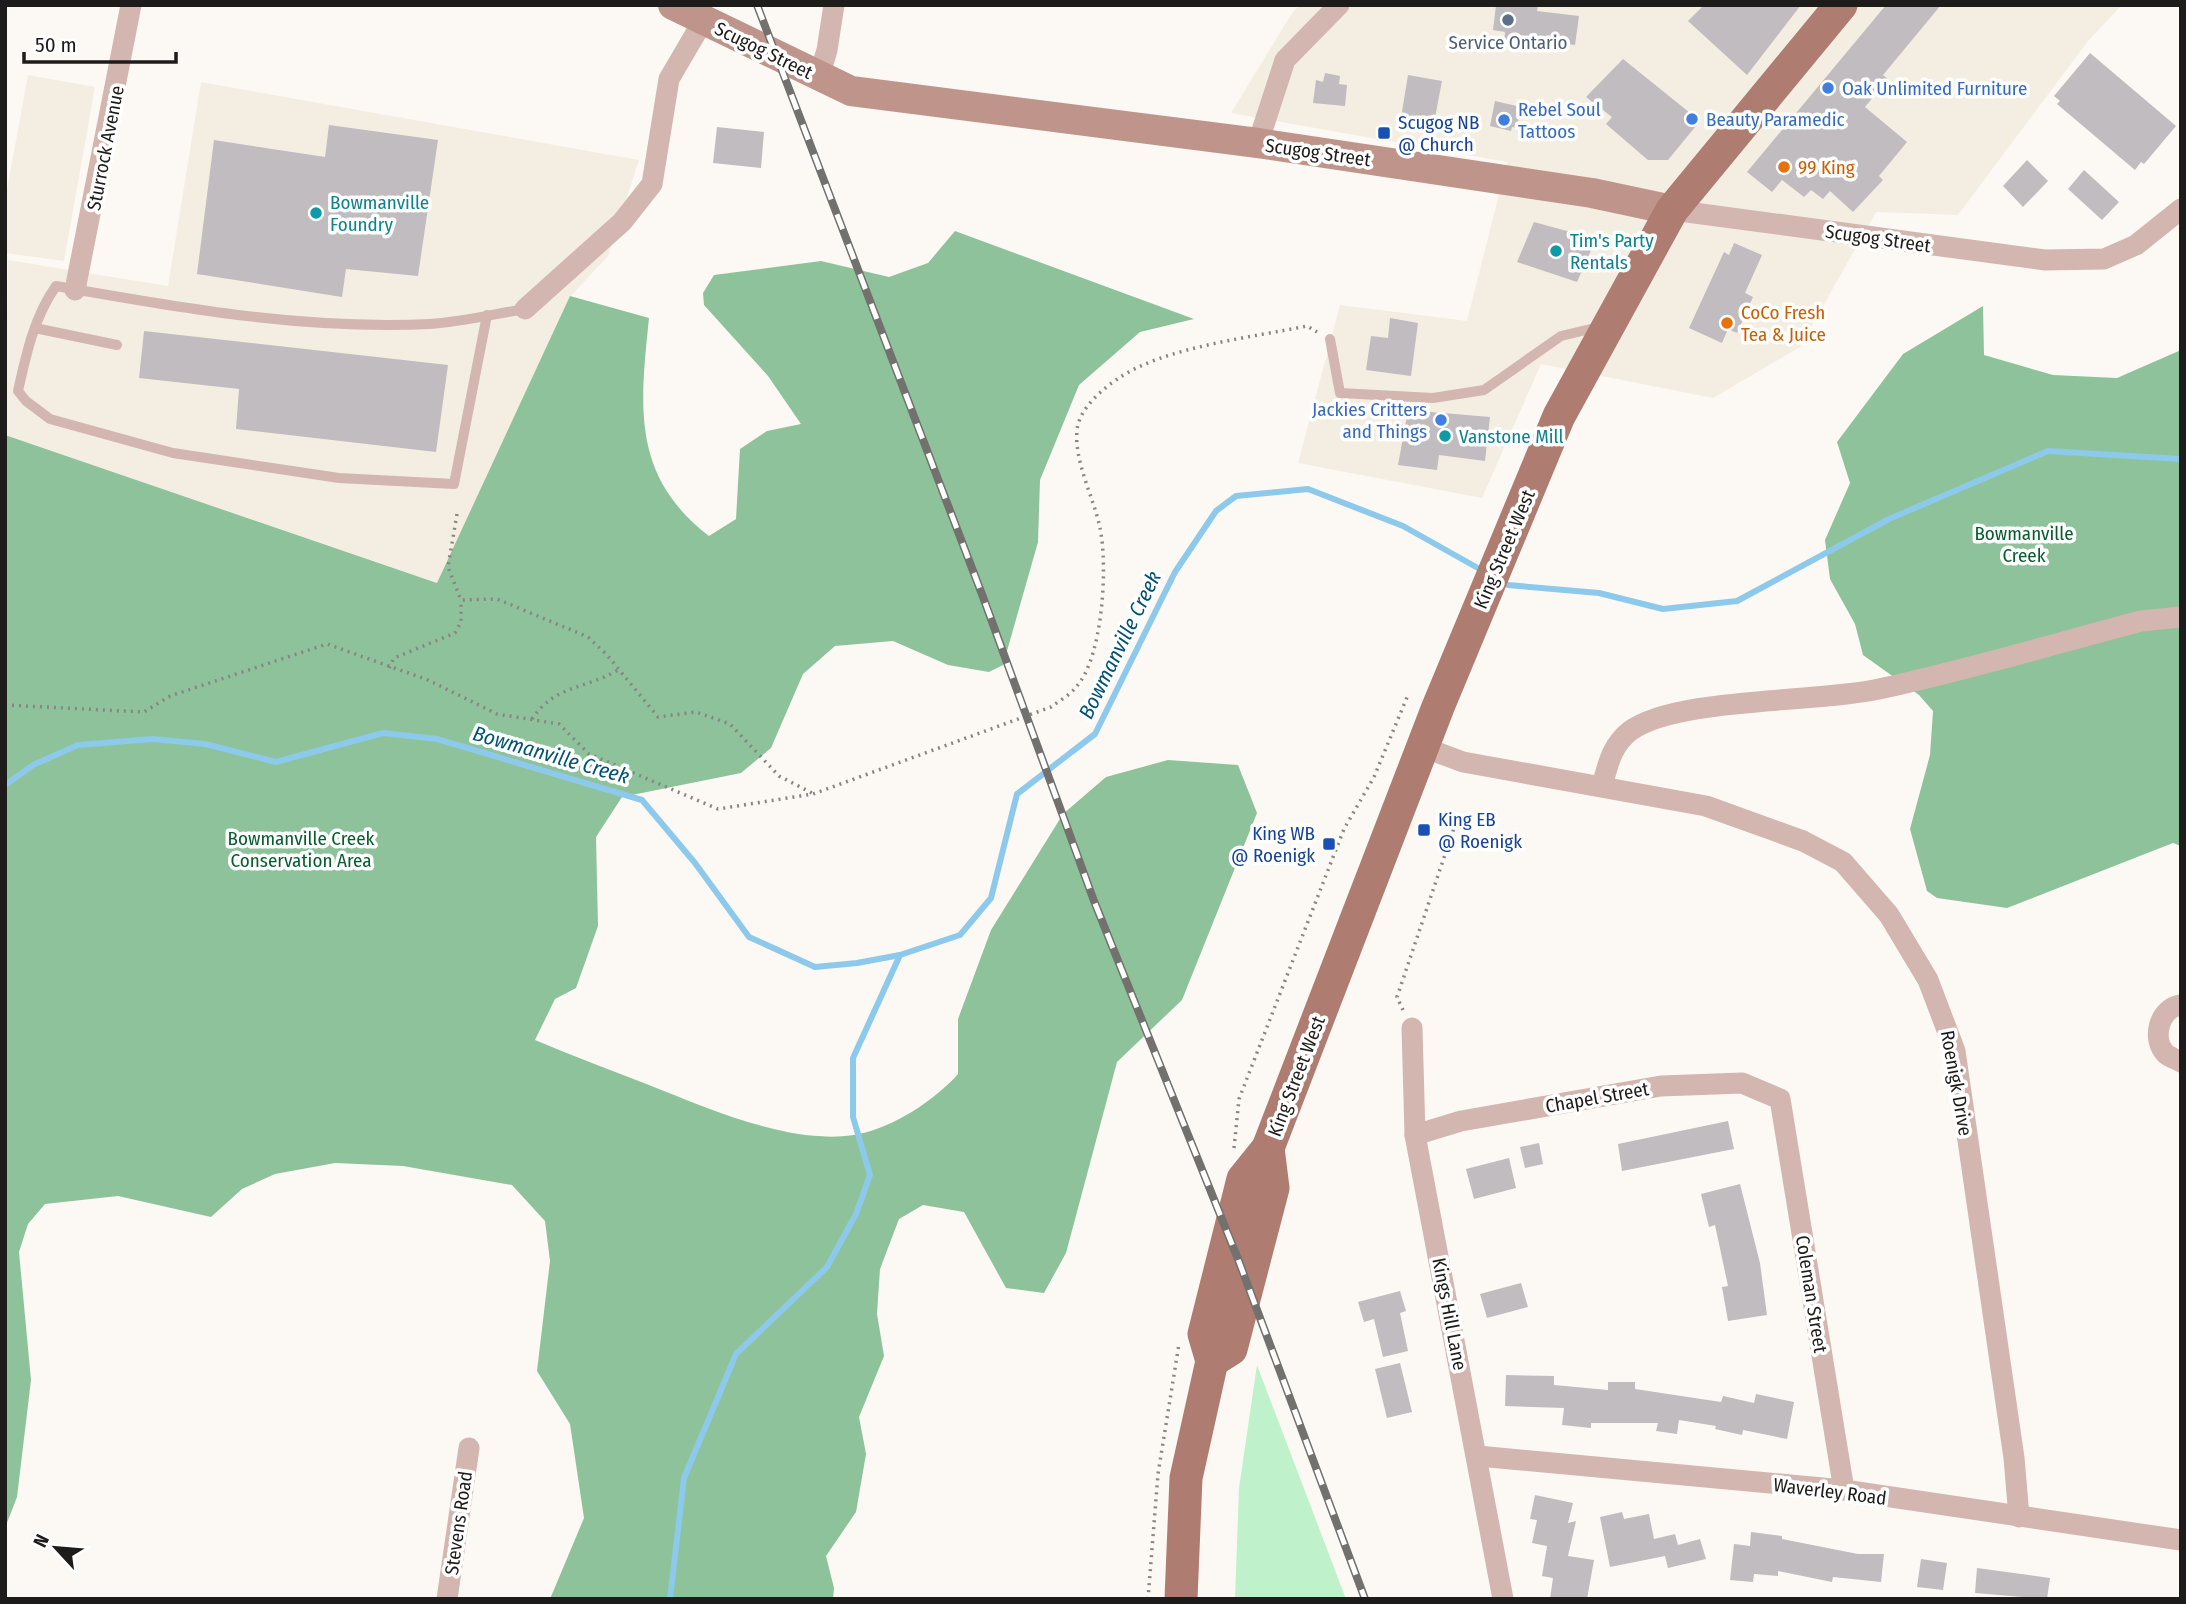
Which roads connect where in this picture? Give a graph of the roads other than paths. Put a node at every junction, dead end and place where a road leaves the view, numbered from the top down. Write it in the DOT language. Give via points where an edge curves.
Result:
graph roads {
  1 [pos="131,5"];
  2 [pos="673,5"];
  3 [pos="834,5"];
  4 [pos="1339,5"];
  5 [pos="1841,5"];
  6 [pos="703,21"];
  7 [pos="819,77"];
  8 [pos="1258,143"];
  9 [pos="2181,209"];
  10 [pos="1672,210"];
  11 [pos="75,290"];
  12 [pos="525,309"];
  13 [pos="487,315"];
  14 [pos="1607,325"];
  15 [pos="35,328"];
  16 [pos="1330,339"];
  17 [pos="117,345"];
  18 [pos="2181,617"];
  19 [pos="1423,747"];
  20 [pos="1602,786"];
  21 [pos="2181,1006"];
  22 [pos="1412,1028"];
  23 [pos="2181,1062"];
  24 [pos="1780,1099"];
  25 [pos="1415,1135"];
  26 [pos="469,1448"];
  27 [pos="1478,1456"];
  28 [pos="1844,1490"];
  29 [pos="2019,1517"];
  30 [pos="2181,1540"];
  31 [pos="447,1599"];
  32 [pos="1181,1599"];
  33 [pos="1503,1599"];
  1 -- 11 [label="street, Sturrock Avenue"];
  2 -- 6 [label="street, Scugog Street"];
  3 -- 7 [label="street"];
  4 -- 8 [label="street" via="1284,60"];
  5 -- 10 [label="main road, King Street West"];
  6 -- 7 [label="street, Scugog Street"];
  6 -- 12 [label="street" via="669,79 652,184 622,222"];
  7 -- 8 [label="street, Scugog Street" via="851,91"];
  8 -- 10 [label="street, Scugog Street" via="1592,193"];
  9 -- 10 [label="street, Scugog Street" via="2136,244 2104,259 2045,260"];
  10 -- 14 [label="main road, King Street West"];
  11 -- 13 [label="lane" via="294,322 432,324"];
  11 -- 15 [label="lane" via="56,286"];
  12 -- 13 [label="lane"];
  13 -- 15 [label="lane" via="454,484 339,478 173,453 50,419 18,391"];
  14 -- 16 [label="lane" via="1560,336 1484,390 1433,398 1340,393"];
  14 -- 19 [label="main road, King Street West" via="1559,416"];
  15 -- 17 [label="lane"];
  18 -- 20 [label="street" via="2141,621 1877,690 1685,712 1653,720 1630,731 1612,750"];
  19 -- 20 [label="street, Roenigk Drive" via="1463,762"];
  19 -- 32 [label="main road, King Street West" via="1268,1148 1243,1179 1204,1334 1212,1361 1186,1478"];
  20 -- 29 [label="street, Roenigk Drive" via="1706,806 1803,841 1843,862 1889,915 1928,980 1955,1051"];
  21 -- 23 [label="street" via="2174,1006 2161,1019 2157,1037 2165,1053"];
  22 -- 25 [label="street, Kings Hill Lane"];
  24 -- 25 [label="street, Chapel Street" via="1742,1083 1661,1086 1461,1122"];
  24 -- 28 [label="street, Coleman Street"];
  25 -- 27 [label="street, Kings Hill Lane"];
  26 -- 31 [label="street, Stevens Road"];
  27 -- 28 [label="street, Waverley Road"];
  27 -- 33 [label="street, Kings Hill Lane"];
  28 -- 29 [label="street, Waverley Road"];
  29 -- 30 [label="street, Waverley Road"];
}
